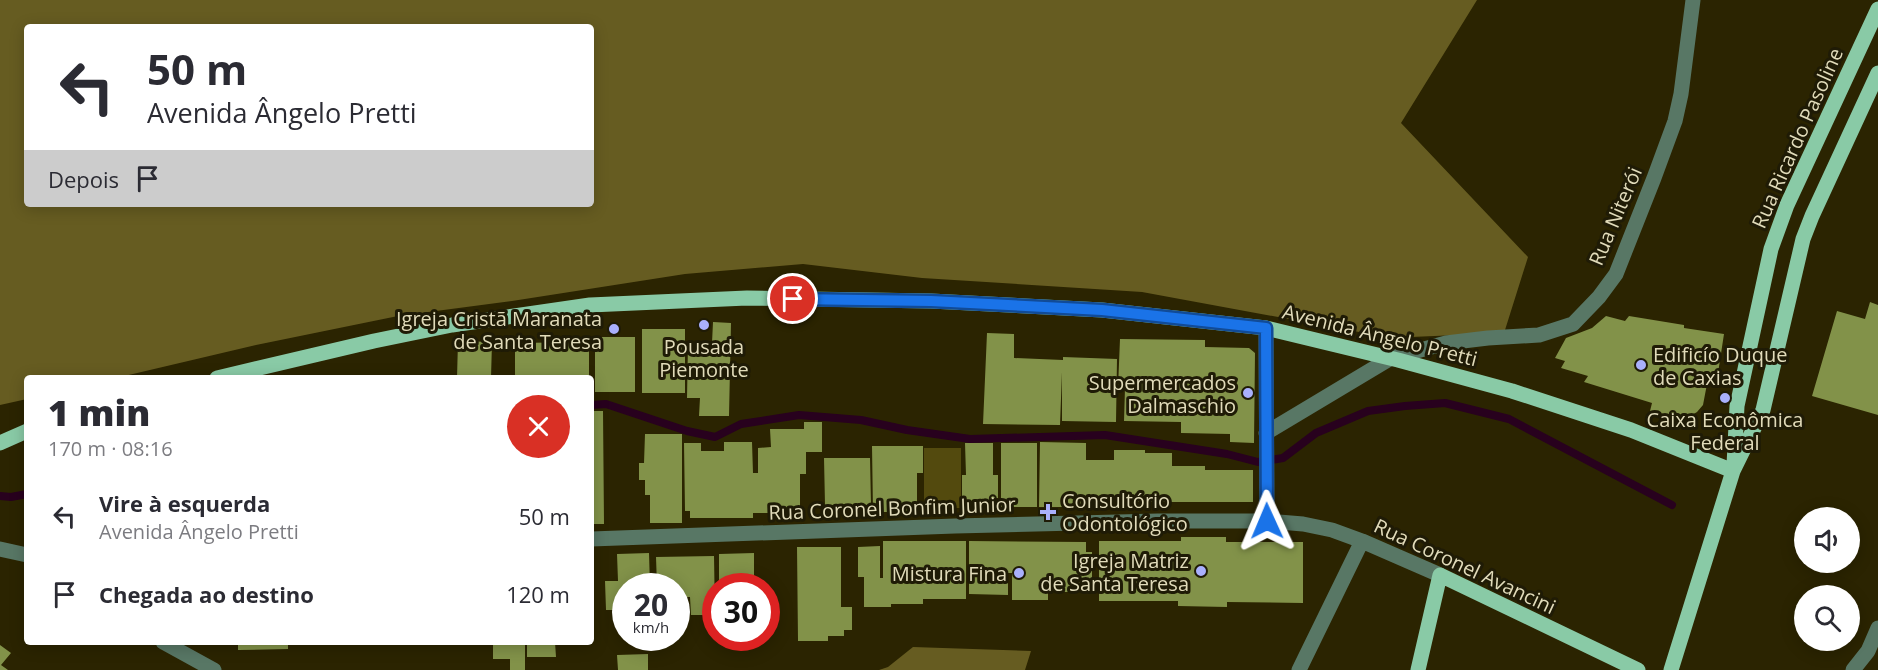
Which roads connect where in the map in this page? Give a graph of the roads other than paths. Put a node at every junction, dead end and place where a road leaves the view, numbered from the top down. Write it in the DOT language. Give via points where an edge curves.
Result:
graph roads {
  1 [pos="1693,0"];
  2 [pos="1878,9"];
  3 [pos="1878,73"];
  4 [pos="1266,328"];
  5 [pos="1390,358"];
  6 [pos="230,375"];
  7 [pos="24,433"];
  8 [pos="1266,433"];
  9 [pos="0,444"];
  10 [pos="1734,471"];
  11 [pos="1267,521"];
  12 [pos="594,539"];
  13 [pos="1362,541"];
  14 [pos="0,549"];
  15 [pos="24,554"];
  16 [pos="1440,575"];
  17 [pos="1878,628"];
  18 [pos="168,645"];
  19 [pos="214,670"];
  20 [pos="1299,670"];
  21 [pos="1418,670"];
  22 [pos="1638,670"];
  23 [pos="1671,670"];
  24 [pos="1853,670"];
  1 -- 5 [label="street, Rua Niterói" via="1675,121 1616,274 1599,297 1573,324 1539,335 1446,343"];
  2 -- 10 [label="main road, Rua Ricardo Pasoline" via="1787,205 1771,249 1737,406"];
  3 -- 10 [label="main road" via="1803,239 1763,410"];
  4 -- 5 [label="main road, Avenida Ângelo Pretti"];
  4 -- 6 [label="main road, Avenida Ângelo Pretti" via="1102,310 931,301 747,298 590,305 452,325"];
  4 -- 8 [label="street"];
  5 -- 8 [label="street, Rua Niterói"];
  5 -- 10 [label="main road, Avenida Ângelo Pretti" via="1545,401"];
  7 -- 9 [label="main road"];
  8 -- 11 [label="street"];
  10 -- 23 [label="main road"];
  11 -- 12 [label="street, Rua Coronel Bonfim Junior" via="955,526"];
  11 -- 13 [label="street, Rua Coronel Avancini" via="1332,530"];
  13 -- 16 [label="street, Rua Coronel Avancini"];
  13 -- 20 [label="street"];
  14 -- 15 [label="street"];
  16 -- 21 [label="main road"];
  16 -- 22 [label="main road, Rua Coronel Avancini"];
  17 -- 24 [label="street" via="1868,651"];
  18 -- 19 [label="street"];
}
